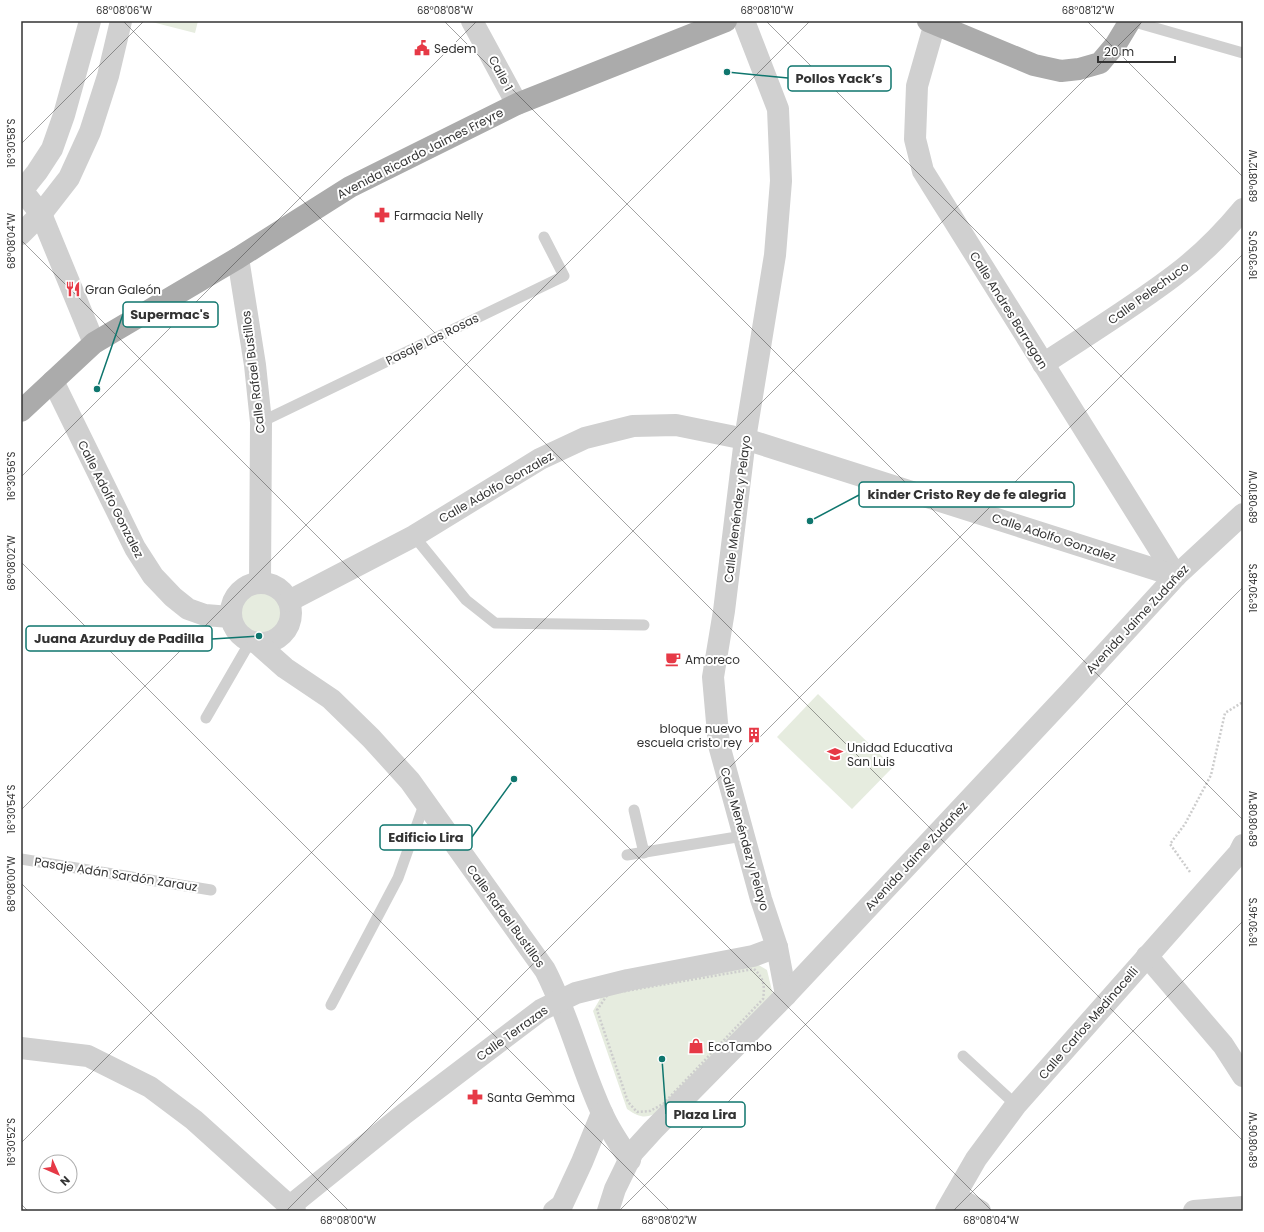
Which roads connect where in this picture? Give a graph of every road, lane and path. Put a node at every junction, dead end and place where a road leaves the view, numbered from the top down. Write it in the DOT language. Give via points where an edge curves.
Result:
graph roads {
  1 [pos="90,21"];
  2 [pos="121,21"];
  3 [pos="472,21"];
  4 [pos="726,21"];
  5 [pos="744,21"];
  6 [pos="1131,21"];
  7 [pos="932,22"];
  8 [pos="1243,53"];
  9 [pos="517,104"];
  10 [pos="21,191"];
  11 [pos="1243,209"];
  12 [pos="42,214"];
  13 [pos="21,234"];
  14 [pos="544,237"];
  15 [pos="238,258"];
  16 [pos="94,343"];
  17 [pos="1043,364"];
  18 [pos="53,381"];
  19 [pos="21,411"];
  20 [pos="261,422"];
  21 [pos="745,439"];
  22 [pos="1243,514"];
  23 [pos="414,536"];
  24 [pos="1176,576"];
  25 [pos="260,583"];
  26 [pos="289,601"];
  27 [pos="230,617"];
  28 [pos="644,625"];
  29 [pos="254,643"];
  30 [pos="1243,702"];
  31 [pos="206,718"];
  32 [pos="425,802"];
  33 [pos="634,810"];
  34 [pos="743,836"];
  35 [pos="1242,852"];
  36 [pos="644,853"];
  37 [pos="627,855"];
  38 [pos="21,859"];
  39 [pos="211,890"];
  40 [pos="1204,892"];
  41 [pos="777,947"];
  42 [pos="1147,956"];
  43 [pos="786,995"];
  44 [pos="763,999"];
  45 [pos="560,1000"];
  46 [pos="331,1005"];
  47 [pos="21,1048"];
  48 [pos="963,1056"];
  49 [pos="1243,1076"];
  50 [pos="1016,1105"];
  51 [pos="602,1113"];
  52 [pos="630,1160"];
  53 [pos="950,1204"];
  54 [pos="1243,1207"];
  55 [pos="293,1209"];
  56 [pos="554,1211"];
  57 [pos="608,1211"];
  58 [pos="980,1211"];
  59 [pos="1194,1211"];
  1 -- 10 [label="street" via="52,149"];
  2 -- 12 [label="street" via="108,76 90,132 69,178"];
  3 -- 9 [label="street, Calle 1"];
  4 -- 9 [label="main road, Avenida Ricardo Jaimes Freyre"];
  5 -- 21 [label="street, Calle Menéndez y Pelayo" via="778,109 781,181 775,255"];
  6 -- 7 [label="main road" via="1100,63 1061,71 1034,65"];
  6 -- 8 [label="lane"];
  7 -- 17 [label="street, Calle Andres Barragan" via="917,86 915,139 923,171"];
  9 -- 15 [label="main road, Avenida Ricardo Jaimes Freyre" via="350,187"];
  10 -- 12 [label="street"];
  11 -- 17 [label="street, Calle Pelechuco" via="1225,231 1176,275"];
  12 -- 13 [label="street"];
  12 -- 16 [label="street"];
  14 -- 20 [label="lane, Pasaje Las Rosas" via="564,276"];
  15 -- 16 [label="main road, Avenida Ricardo Jaimes Freyre"];
  15 -- 20 [label="street, Calle Rafael Bustillos"];
  16 -- 18 [label="main road, Avenida Ricardo Jaimes Freyre"];
  17 -- 24 [label="street, Calle Andres Barragan"];
  18 -- 19 [label="main road, Avenida Ricardo Jaimes Freyre"];
  18 -- 27 [label="street, Calle Adolfo Gonzalez" via="135,548 153,576 188,609 205,615"];
  20 -- 25 [label="street, Calle Rafael Bustillos"];
  21 -- 23 [label="street, Calle Adolfo Gonzalez" via="676,425 633,426 585,438 540,460"];
  21 -- 24 [label="street, Calle Adolfo Gonzalez"];
  21 -- 34 [label="street, Calle Menéndez y Pelayo" via="724,611 713,677 719,745"];
  22 -- 24 [label="street, Avenida Jaime Zudañez"];
  23 -- 26 [label="street, Calle Adolfo Gonzalez"];
  23 -- 28 [label="lane" via="466,600 495,623"];
  24 -- 43 [label="street, Avenida Jaime Zudañez"];
  25 -- 26 [label="street" via="277,588"];
  25 -- 27 [label="street" via="241,590 230,607"];
  26 -- 29 [label="street" via="291,610 288,627 276,640"];
  27 -- 29 [label="street" via="236,632"];
  29 -- 31 [label="lane"];
  29 -- 32 [label="street, Calle Rafael Bustillos" via="331,699 372,738"];
  30 -- 40 [label="path" via="1225,713 1211,775 1185,824 1170,844"];
  32 -- 45 [label="street, Calle Rafael Bustillos" via="545,970"];
  32 -- 46 [label="lane" via="398,878"];
  33 -- 36 [label="lane"];
  34 -- 36 [label="lane"];
  34 -- 41 [label="street, Calle Menéndez y Pelayo"];
  35 -- 40 [label="street, Calle Carlos Medinacelli"];
  36 -- 37 [label="lane"];
  38 -- 39 [label="lane, Pasaje Adán Sardón Zarauz"];
  40 -- 42 [label="street, Calle Carlos Medinacelli"];
  41 -- 43 [label="street, Calle Menéndez y Pelayo"];
  41 -- 45 [label="street, Calle Terrazas" via="753,956 628,980 576,993"];
  42 -- 49 [label="street" via="1223,1045"];
  42 -- 50 [label="street, Calle Carlos Medinacelli"];
  43 -- 52 [label="street, Avenida Jaime Zudañez" via="653,1130 633,1152"];
  44 -- 44 [label="path" via="765,988 760,975 754,969 608,994 597,1010 628,1102 637,1112 650,1111 663,1104"];
  45 -- 51 [label="street, Calle Rafael Bustillos"];
  45 -- 55 [label="street, Calle Terrazas" via="510,1032 404,1114"];
  47 -- 55 [label="street" via="88,1056 150,1087 194,1120"];
  48 -- 50 [label="lane"];
  50 -- 53 [label="street, Calle Carlos Medinacelli" via="976,1159"];
  51 -- 52 [label="street, Calle Rafael Bustillos"];
  51 -- 56 [label="street" via="562,1205"];
  52 -- 57 [label="street, Avenida Jaime Zudañez"];
  53 -- 58 [label="street"];
  54 -- 59 [label="street"];
}
